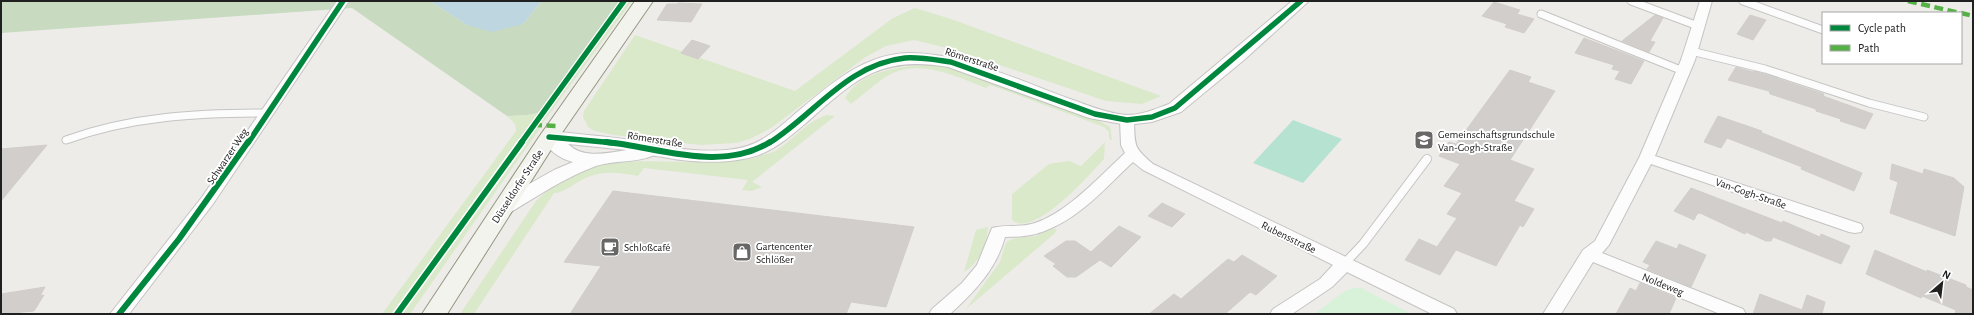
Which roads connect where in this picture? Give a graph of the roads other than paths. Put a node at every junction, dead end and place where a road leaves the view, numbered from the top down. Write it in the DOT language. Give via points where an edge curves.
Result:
graph roads {
  1 [pos="343,1"];
  2 [pos="644,1"];
  3 [pos="1301,1"];
  4 [pos="1631,1"];
  5 [pos="1706,1"];
  6 [pos="1742,1"];
  7 [pos="1541,14"];
  8 [pos="1698,26"];
  9 [pos="1822,30"];
  10 [pos="1690,51"];
  11 [pos="1683,71"];
  12 [pos="268,113"];
  13 [pos="1924,117"];
  14 [pos="1127,120"];
  15 [pos="548,137"];
  16 [pos="66,140"];
  17 [pos="659,152"];
  18 [pos="1133,154"];
  19 [pos="1647,158"];
  20 [pos="1427,159"];
  21 [pos="594,160"];
  22 [pos="504,207"];
  23 [pos="1855,228"];
  24 [pos="1589,254"];
  25 [pos="1344,264"];
  26 [pos="119,314"];
  27 [pos="434,314"];
  28 [pos="938,314"];
  29 [pos="1279,314"];
  30 [pos="1448,314"];
  31 [pos="1552,314"];
  32 [pos="1737,314"];
  1 -- 12 [label="street, Schwarzer Weg"];
  2 -- 15 [label="main road, Düsseldorfer Straße"];
  3 -- 14 [label="street, Römerstraße" via="1175,108 1152,118"];
  4 -- 8 [label="lane"];
  5 -- 8 [label="street"];
  6 -- 9 [label="lane"];
  7 -- 11 [label="lane"];
  8 -- 10 [label="street"];
  10 -- 11 [label="street"];
  10 -- 13 [label="lane" via="1765,70 1869,103"];
  11 -- 19 [label="street"];
  12 -- 16 [label="lane" via="200,115 120,122"];
  12 -- 26 [label="street, Schwarzer Weg" via="216,191 151,277"];
  14 -- 17 [label="street, Römerstraße" via="1095,114 951,62 934,58 903,58 872,65 858,72 766,145 745,153 715,156"];
  14 -- 18 [label="street" via="1128,145"];
  15 -- 17 [label="street, Römerstraße" via="632,145"];
  15 -- 21 [label="street, Römerstraße" via="568,155"];
  15 -- 22 [label="main road, Düsseldorfer Straße"];
  17 -- 21 [label="street, Römerstraße"];
  18 -- 25 [label="street, Rubensstraße" via="1148,167"];
  18 -- 28 [label="street" via="1046,225 1028,230 998,232 994,249 985,268 967,289"];
  19 -- 23 [label="street, Van-Gogh-Straße"];
  19 -- 24 [label="street" via="1600,245"];
  20 -- 25 [label="lane" via="1363,244"];
  21 -- 22 [label="street" via="561,174"];
  22 -- 27 [label="main road, Düsseldorfer Straße"];
  24 -- 31 [label="street"];
  24 -- 32 [label="street, Noldeweg"];
  25 -- 29 [label="street" via="1326,283"];
  25 -- 30 [label="street, Rubensstraße"];
}
